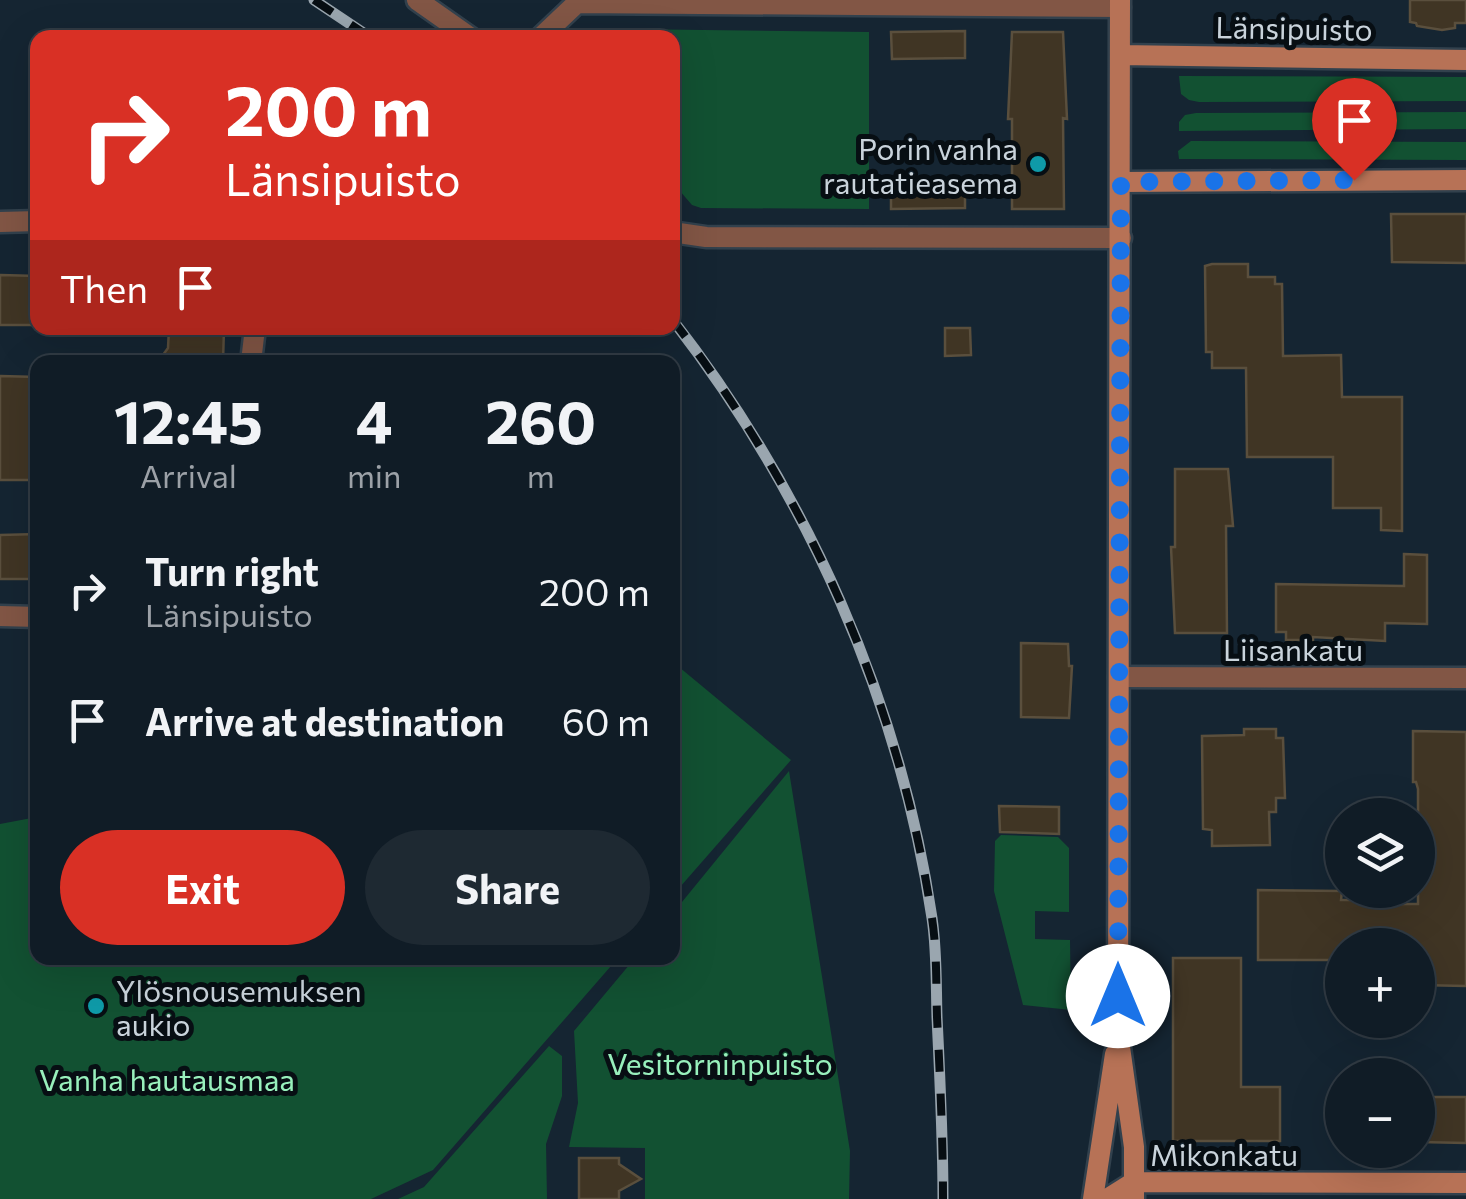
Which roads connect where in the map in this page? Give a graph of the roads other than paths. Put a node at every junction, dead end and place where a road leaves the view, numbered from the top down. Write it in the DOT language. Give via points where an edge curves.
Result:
graph roads {
  1 [pos="417,0"];
  2 [pos="577,2"];
  3 [pos="1120,4"];
  4 [pos="460,30"];
  5 [pos="548,30"];
  6 [pos="1120,55"];
  7 [pos="1466,60"];
  8 [pos="1466,180"];
  9 [pos="1121,182"];
  10 [pos="0,222"];
  11 [pos="30,222"];
  12 [pos="680,233"];
  13 [pos="1121,238"];
  14 [pos="0,616"];
  15 [pos="30,616"];
  16 [pos="1119,677"];
  17 [pos="1466,678"];
  18 [pos="1118,1032"];
  19 [pos="1466,1183"];
  20 [pos="1134,1191"];
  21 [pos="1093,1199"];
  22 [pos="1108,1199"];
  1 -- 4 [label="street"];
  2 -- 3 [label="street"];
  2 -- 5 [label="street"];
  3 -- 6 [label="street"];
  6 -- 7 [label="street, Länsipuisto"];
  6 -- 9 [label="street"];
  8 -- 9 [label="street"];
  9 -- 13 [label="street"];
  10 -- 11 [label="street"];
  12 -- 13 [label="street"];
  13 -- 16 [label="street"];
  14 -- 15 [label="street"];
  16 -- 17 [label="street, Liisankatu"];
  16 -- 18 [label="street"];
  18 -- 20 [label="street"];
  18 -- 21 [label="street"];
  19 -- 20 [label="street, Mikonkatu"];
  20 -- 22 [label="street, Mikonkatu"];
}
